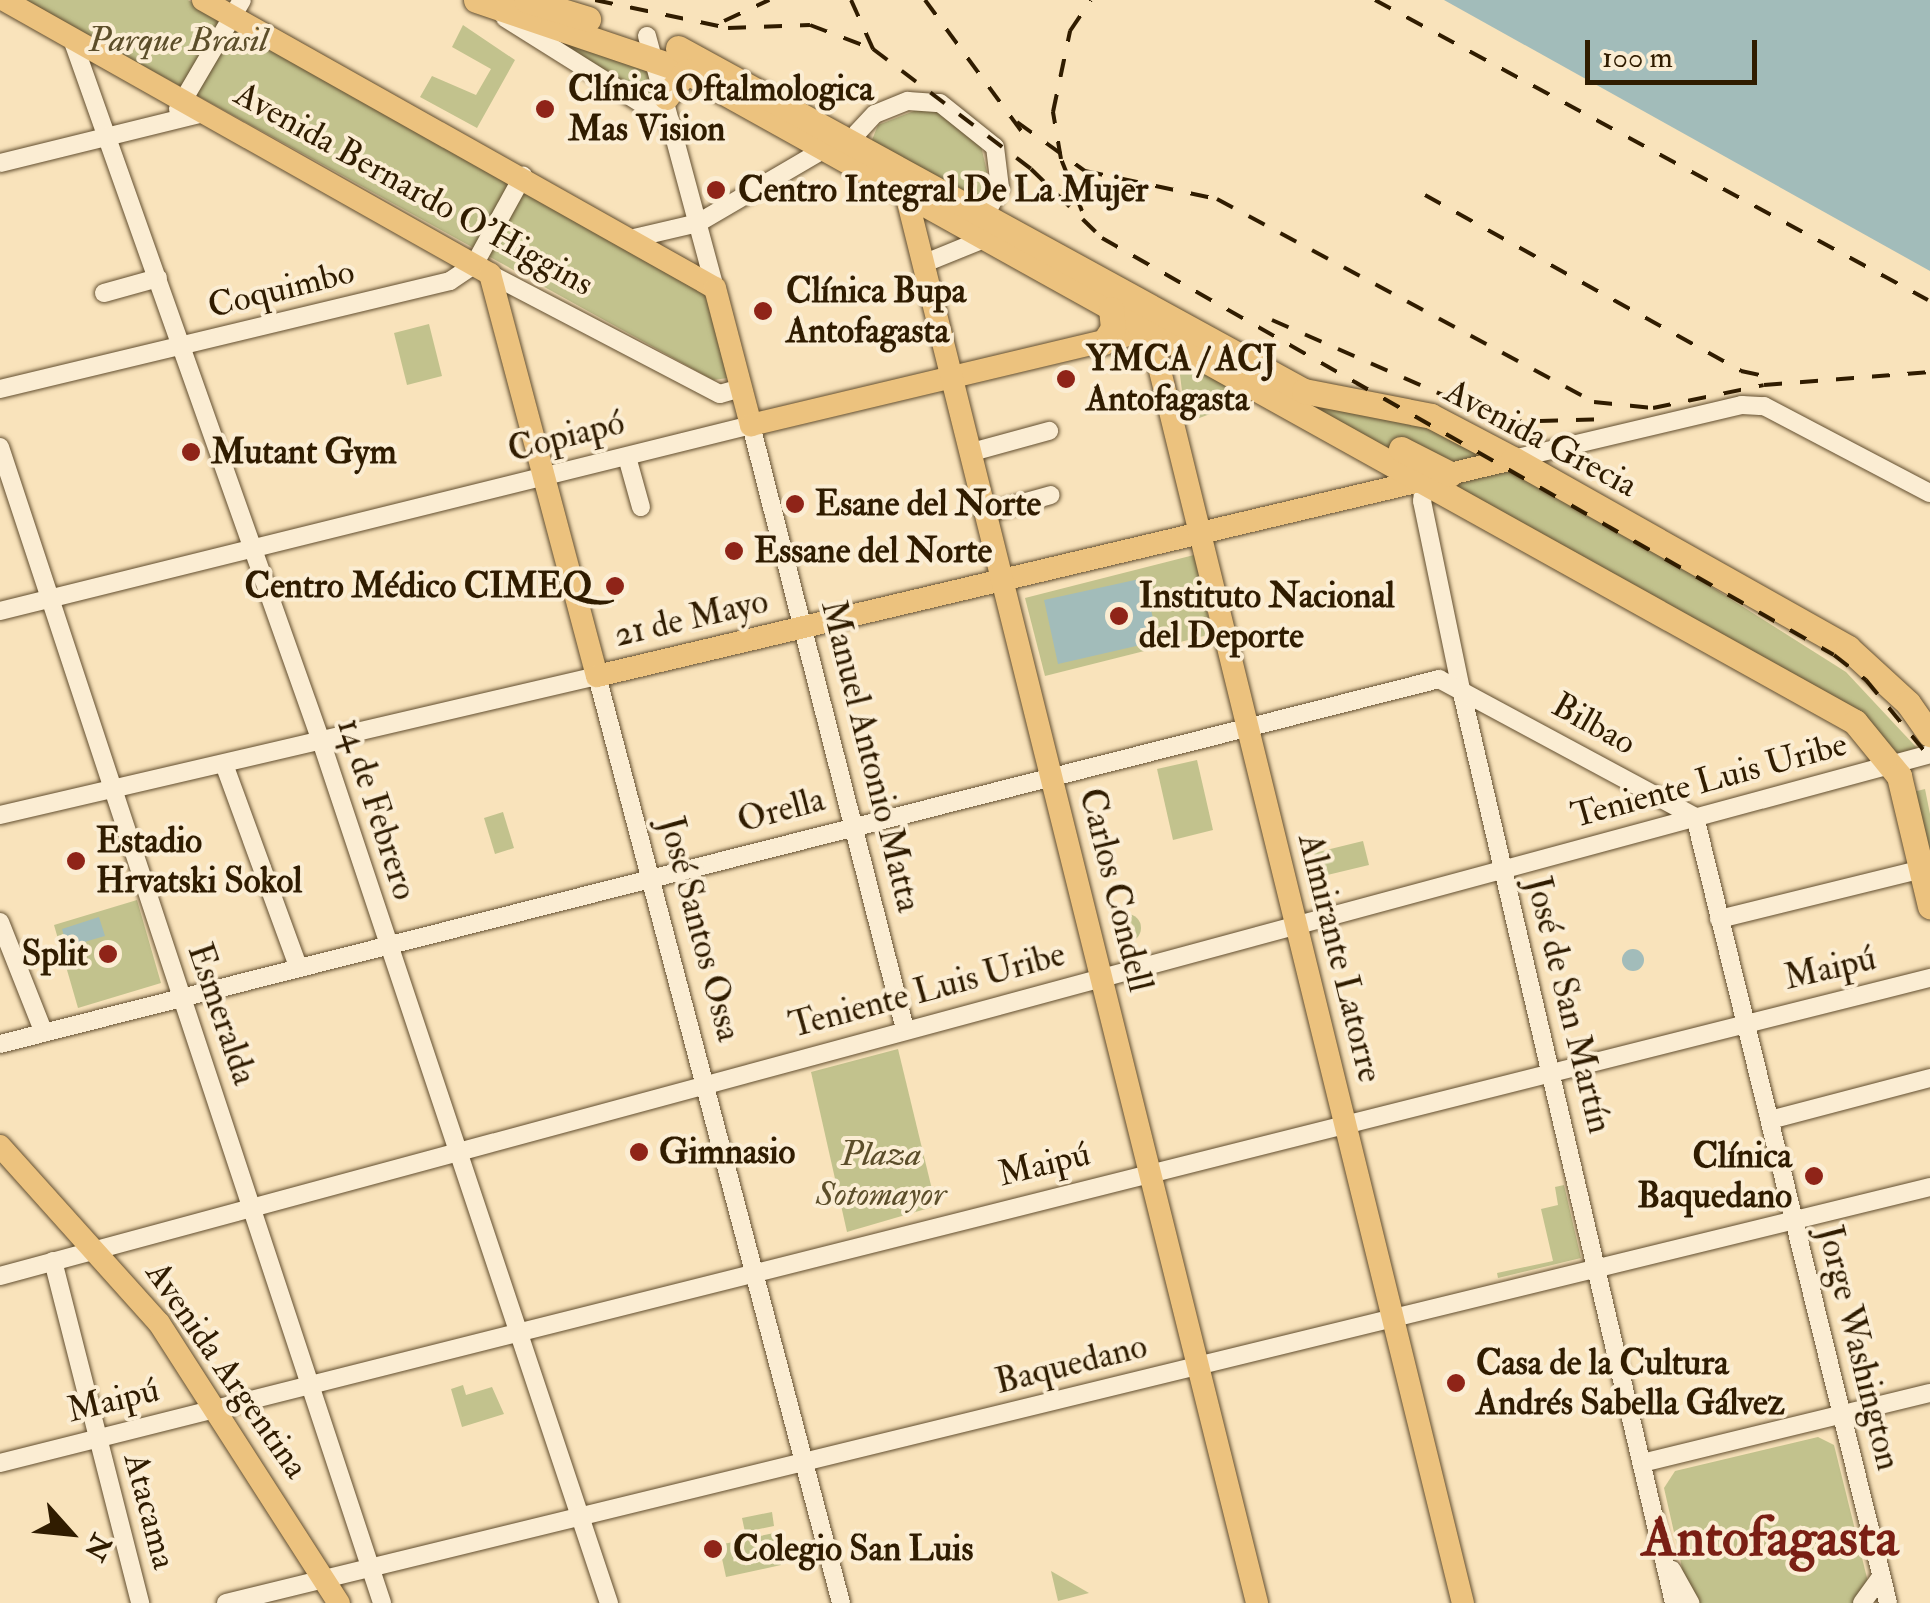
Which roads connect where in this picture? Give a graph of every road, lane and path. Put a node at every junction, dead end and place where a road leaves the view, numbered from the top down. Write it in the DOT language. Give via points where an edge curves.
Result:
graph roads {
  1 [pos="4,0"];
  2 [pos="203,0"];
  3 [pos="526,0"];
  4 [pos="482,3"];
  5 [pos="237,8"];
  6 [pos="72,39"];
  7 [pos="650,45"];
  8 [pos="686,72"];
  9 [pos="194,107"];
  10 [pos="668,109"];
  11 [pos="108,135"];
  12 [pos="823,150"];
  13 [pos="854,155"];
  14 [pos="0,163"];
  15 [pos="523,176"];
  16 [pos="906,194"];
  17 [pos="698,223"];
  18 [pos="981,229"];
  19 [pos="634,238"];
  20 [pos="925,263"];
  21 [pos="482,270"];
  22 [pos="158,278"];
  23 [pos="715,288"];
  24 [pos="104,293"];
  25 [pos="1144,303"];
  26 [pos="1111,309"];
  27 [pos="1150,330"];
  28 [pos="1192,330"];
  29 [pos="1104,342"];
  30 [pos="182,347"];
  31 [pos="953,376"];
  32 [pos="742,388"];
  33 [pos="0,389"];
  34 [pos="752,426"];
  35 [pos="1338,431"];
  36 [pos="1049,432"];
  37 [pos="0,446"];
  38 [pos="972,452"];
  39 [pos="626,457"];
  40 [pos="1514,459"];
  41 [pos="1450,474"];
  42 [pos="545,478"];
  43 [pos="1424,480"];
  44 [pos="1930,493"];
  45 [pos="1052,494"];
  46 [pos="641,506"];
  47 [pos="987,512"];
  48 [pos="1200,534"];
  49 [pos="251,550"];
  50 [pos="1004,580"];
  51 [pos="54,597"];
  52 [pos="0,610"];
  53 [pos="803,628"];
  54 [pos="598,676"];
  55 [pos="1462,689"];
  56 [pos="1246,726"];
  57 [pos="1930,734"];
  58 [pos="321,741"];
  59 [pos="1910,760"];
  60 [pos="224,764"];
  61 [pos="1052,774"];
  62 [pos="114,789"];
  63 [pos="0,815"];
  64 [pos="1695,818"];
  65 [pos="853,825"];
  66 [pos="1502,869"];
  67 [pos="1922,869"];
  68 [pos="650,877"];
  69 [pos="1930,906"];
  70 [pos="1719,919"];
  71 [pos="0,922"];
  72 [pos="1296,925"];
  73 [pos="386,943"];
  74 [pos="298,966"];
  75 [pos="1102,977"];
  76 [pos="1930,978"];
  77 [pos="182,998"];
  78 [pos="1746,1022"];
  79 [pos="905,1030"];
  80 [pos="44,1033"];
  81 [pos="0,1044"];
  82 [pos="1552,1070"];
  83 [pos="1930,1078"];
  84 [pos="704,1084"];
  85 [pos="1770,1120"];
  86 [pos="1344,1123"];
  87 [pos="0,1146"];
  88 [pos="458,1150"];
  89 [pos="0,1165"];
  90 [pos="1150,1172"];
  91 [pos="1930,1188"];
  92 [pos="253,1206"];
  93 [pos="1794,1220"];
  94 [pos="89,1251"];
  95 [pos="53,1261"];
  96 [pos="1599,1268"];
  97 [pos="754,1272"];
  98 [pos="0,1276"];
  99 [pos="1393,1319"];
  100 [pos="516,1332"];
  101 [pos="1198,1366"];
  102 [pos="312,1383"];
  103 [pos="1930,1393"];
  104 [pos="208,1410"];
  105 [pos="1842,1415"];
  106 [pos="98,1438"];
  107 [pos="0,1463"];
  108 [pos="804,1463"];
  109 [pos="1642,1463"];
  110 [pos="581,1518"];
  111 [pos="1664,1557"];
  112 [pos="372,1569"];
  113 [pos="1881,1577"];
  114 [pos="319,1589"];
  115 [pos="140,1603"];
  116 [pos="226,1603"];
  117 [pos="339,1603"];
  118 [pos="382,1603"];
  119 [pos="610,1603"];
  120 [pos="841,1603"];
  121 [pos="1257,1603"];
  122 [pos="1462,1603"];
  123 [pos="1674,1603"];
  124 [pos="1690,1603"];
  125 [pos="1862,1603"];
  126 [pos="1888,1603"];
  1 -- 6 [label="main road, Avenida Bernardo O'Higgins"];
  2 -- 5 [label="main road"];
  3 -- 7 [label="highway, Avenida Grecia"];
  4 -- 7 [label="highway, Avenida Grecia"];
  4 -- 10 [label="street, Avenida Grecia"];
  5 -- 9 [label="street"];
  5 -- 15 [label="main road"];
  6 -- 9 [label="main road, Avenida Bernardo O'Higgins"];
  6 -- 11 [label="street, 14 de Febrero"];
  7 -- 8 [label="highway, Avenida Grecia"];
  7 -- 10 [label="street, Manuel Antonio Matta"];
  7 -- 13 [label="highway, Avenida Grecia"];
  8 -- 10 [label="highway"];
  8 -- 12 [label="highway, Avenida Grecia"];
  9 -- 11 [label="street" via="164,124"];
  9 -- 21 [label="main road, Avenida Bernardo O'Higgins"];
  10 -- 17 [label="street, Manuel Antonio Matta"];
  11 -- 14 [label="street"];
  11 -- 22 [label="street, 14 de Febrero"];
  12 -- 13 [label="highway, Avenida Grecia"];
  12 -- 17 [label="street"];
  13 -- 16 [label="highway, Avenida Grecia"];
  13 -- 18 [label="highway, Avenida Grecia"];
  13 -- 18 [label="street" via="864,123 886,108 940,102 994,147 1000,188"];
  15 -- 19 [label="main road"];
  15 -- 21 [label="street"];
  16 -- 18 [label="highway, Avenida Grecia"];
  16 -- 20 [label="main road, Carlos Condell"];
  17 -- 19 [label="street"];
  17 -- 23 [label="street, Manuel Antonio Matta"];
  18 -- 20 [label="street"];
  18 -- 25 [label="highway, Avenida Grecia"];
  18 -- 26 [label="highway, Avenida Grecia"];
  19 -- 23 [label="main road"];
  20 -- 31 [label="main road, Carlos Condell"];
  21 -- 30 [label="street, Coquimbo"];
  21 -- 32 [label="street, Avenida Bernardo O'Higgins" via="720,394"];
  21 -- 42 [label="main road, José Santos Ossa"];
  22 -- 24 [label="street"];
  22 -- 30 [label="street, 14 de Febrero"];
  23 -- 32 [label="main road, Manuel Antonio Matta"];
  25 -- 27 [label="highway"];
  25 -- 28 [label="highway, Avenida Grecia"];
  26 -- 27 [label="highway, Avenida Grecia"];
  26 -- 29 [label="highway" via="1113,328"];
  27 -- 28 [label="highway"];
  27 -- 29 [label="main road, Copiapó"];
  27 -- 35 [label="highway, Avenida Grecia"];
  27 -- 48 [label="main road, Almirante Latorre"];
  28 -- 40 [label="highway, Avenida Grecia" via="1304,391 1431,416"];
  29 -- 31 [label="main road, Copiapó"];
  30 -- 33 [label="street, Coquimbo"];
  30 -- 49 [label="street, 14 de Febrero"];
  31 -- 34 [label="main road, Copiapó"];
  31 -- 38 [label="main road, Carlos Condell"];
  32 -- 34 [label="main road, Manuel Antonio Matta"];
  34 -- 39 [label="street, Copiapó"];
  34 -- 53 [label="street, Manuel Antonio Matta"];
  35 -- 41 [label="highway" via="1351,426"];
  35 -- 43 [label="highway, Avenida Grecia"];
  36 -- 38 [label="street"];
  37 -- 51 [label="street, Esmeralda"];
  38 -- 47 [label="main road, Carlos Condell"];
  39 -- 42 [label="street, Copiapó"];
  39 -- 46 [label="street"];
  40 -- 41 [label="main road, 21 de Mayo"];
  40 -- 44 [label="street" via="1742,405 1764,406"];
  40 -- 57 [label="highway, Avenida Grecia" via="1822,632 1870,665"];
  41 -- 43 [label="main road, 21 de Mayo"];
  42 -- 49 [label="street, Copiapó"];
  42 -- 54 [label="main road, José Santos Ossa"];
  43 -- 48 [label="main road, 21 de Mayo"];
  43 -- 55 [label="street, José de San Martín" via="1422,502"];
  43 -- 59 [label="highway, Avenida Grecia" via="1842,715"];
  45 -- 47 [label="street"];
  47 -- 50 [label="main road, Carlos Condell"];
  48 -- 50 [label="main road, 21 de Mayo"];
  48 -- 56 [label="main road, Almirante Latorre"];
  49 -- 51 [label="street, Copiapó"];
  49 -- 58 [label="street, 14 de Febrero"];
  50 -- 53 [label="main road, 21 de Mayo"];
  50 -- 61 [label="main road, Carlos Condell"];
  51 -- 52 [label="street, Copiapó"];
  51 -- 62 [label="street, Esmeralda"];
  53 -- 54 [label="main road, 21 de Mayo"];
  53 -- 65 [label="street, Manuel Antonio Matta"];
  54 -- 58 [label="street, 21 de Mayo"];
  54 -- 68 [label="street, José Santos Ossa"];
  55 -- 56 [label="street, Orella" via="1438,678"];
  55 -- 64 [label="street, Bilbao"];
  55 -- 66 [label="street, José de San Martín"];
  56 -- 61 [label="street, Orella"];
  56 -- 72 [label="main road, Almirante Latorre"];
  58 -- 60 [label="street, 21 de Mayo"];
  58 -- 73 [label="street, 14 de Febrero"];
  59 -- 64 [label="street, Teniente Luis Uribe"];
  59 -- 67 [label="highway"];
  60 -- 62 [label="street, 21 de Mayo"];
  60 -- 74 [label="street"];
  61 -- 65 [label="street, Orella"];
  61 -- 75 [label="main road, Carlos Condell"];
  62 -- 63 [label="street, 21 de Mayo"];
  62 -- 77 [label="street, Esmeralda"];
  64 -- 66 [label="street, Teniente Luis Uribe"];
  64 -- 70 [label="street, Jorge Washington"];
  65 -- 68 [label="street, Orella"];
  65 -- 79 [label="street, Manuel Antonio Matta"];
  66 -- 72 [label="street, Teniente Luis Uribe"];
  66 -- 82 [label="street, José de San Martín"];
  67 -- 69 [label="highway"];
  67 -- 70 [label="street"];
  68 -- 73 [label="street, Orella"];
  68 -- 84 [label="street, José Santos Ossa"];
  70 -- 78 [label="street, Jorge Washington"];
  71 -- 80 [label="street"];
  72 -- 75 [label="street, Teniente Luis Uribe"];
  72 -- 86 [label="main road, Almirante Latorre"];
  73 -- 74 [label="street, Orella"];
  73 -- 88 [label="street, 14 de Febrero"];
  74 -- 77 [label="street, Orella"];
  75 -- 79 [label="street, Teniente Luis Uribe"];
  75 -- 90 [label="main road, Carlos Condell"];
  76 -- 78 [label="street, Maipú"];
  77 -- 80 [label="street, Orella"];
  77 -- 92 [label="street, Esmeralda"];
  78 -- 82 [label="street, Maipú"];
  78 -- 85 [label="street, Jorge Washington"];
  79 -- 84 [label="street, Teniente Luis Uribe"];
  80 -- 81 [label="street, Orella"];
  82 -- 86 [label="street, Maipú"];
  82 -- 96 [label="street, José de San Martín"];
  83 -- 85 [label="street"];
  84 -- 88 [label="street, Teniente Luis Uribe"];
  84 -- 97 [label="street, José Santos Ossa"];
  85 -- 93 [label="street, Jorge Washington"];
  86 -- 90 [label="street, Maipú"];
  86 -- 99 [label="main road, Almirante Latorre"];
  87 -- 94 [label="main road, Avenida Argentina"];
  88 -- 92 [label="street, Teniente Luis Uribe"];
  88 -- 100 [label="street, 14 de Febrero"];
  89 -- 94 [label="main road, Avenida Argentina"];
  90 -- 97 [label="street, Maipú"];
  90 -- 101 [label="main road, Carlos Condell"];
  91 -- 93 [label="street, Baquedano"];
  92 -- 94 [label="street, Teniente Luis Uribe"];
  92 -- 102 [label="street, Esmeralda"];
  93 -- 96 [label="street, Baquedano"];
  93 -- 105 [label="street, Jorge Washington"];
  94 -- 95 [label="street, Teniente Luis Uribe"];
  94 -- 104 [label="main road, Avenida Argentina" via="160,1323"];
  95 -- 98 [label="street, Teniente Luis Uribe"];
  95 -- 106 [label="street, Atacama"];
  96 -- 99 [label="street, Baquedano"];
  96 -- 109 [label="street, José de San Martín"];
  97 -- 100 [label="street, Maipú"];
  97 -- 108 [label="street, José Santos Ossa"];
  99 -- 101 [label="street, Baquedano"];
  99 -- 122 [label="main road, Almirante Latorre"];
  100 -- 102 [label="street, Maipú"];
  100 -- 110 [label="street, 14 de Febrero"];
  101 -- 108 [label="street, Baquedano"];
  101 -- 121 [label="main road, Carlos Condell"];
  102 -- 104 [label="street, Maipú"];
  102 -- 112 [label="street, Esmeralda"];
  103 -- 105 [label="street"];
  104 -- 106 [label="street, Maipú"];
  104 -- 114 [label="main road, Avenida Argentina"];
  105 -- 109 [label="street"];
  105 -- 113 [label="street, Jorge Washington"];
  106 -- 107 [label="street, Maipú"];
  106 -- 115 [label="street, Atacama"];
  108 -- 110 [label="street, Baquedano"];
  108 -- 120 [label="street, José Santos Ossa"];
  109 -- 111 [label="street, José de San Martín"];
  110 -- 112 [label="street, Baquedano"];
  110 -- 119 [label="street, 14 de Febrero"];
  111 -- 123 [label="street, José de San Martín"];
  111 -- 124 [label="street"];
  112 -- 114 [label="street, Baquedano"];
  112 -- 118 [label="street, Esmeralda"];
  113 -- 125 [label="street"];
  113 -- 126 [label="street, Jorge Washington"];
  114 -- 116 [label="street, Baquedano"];
  114 -- 117 [label="main road, Avenida Argentina"];
}
